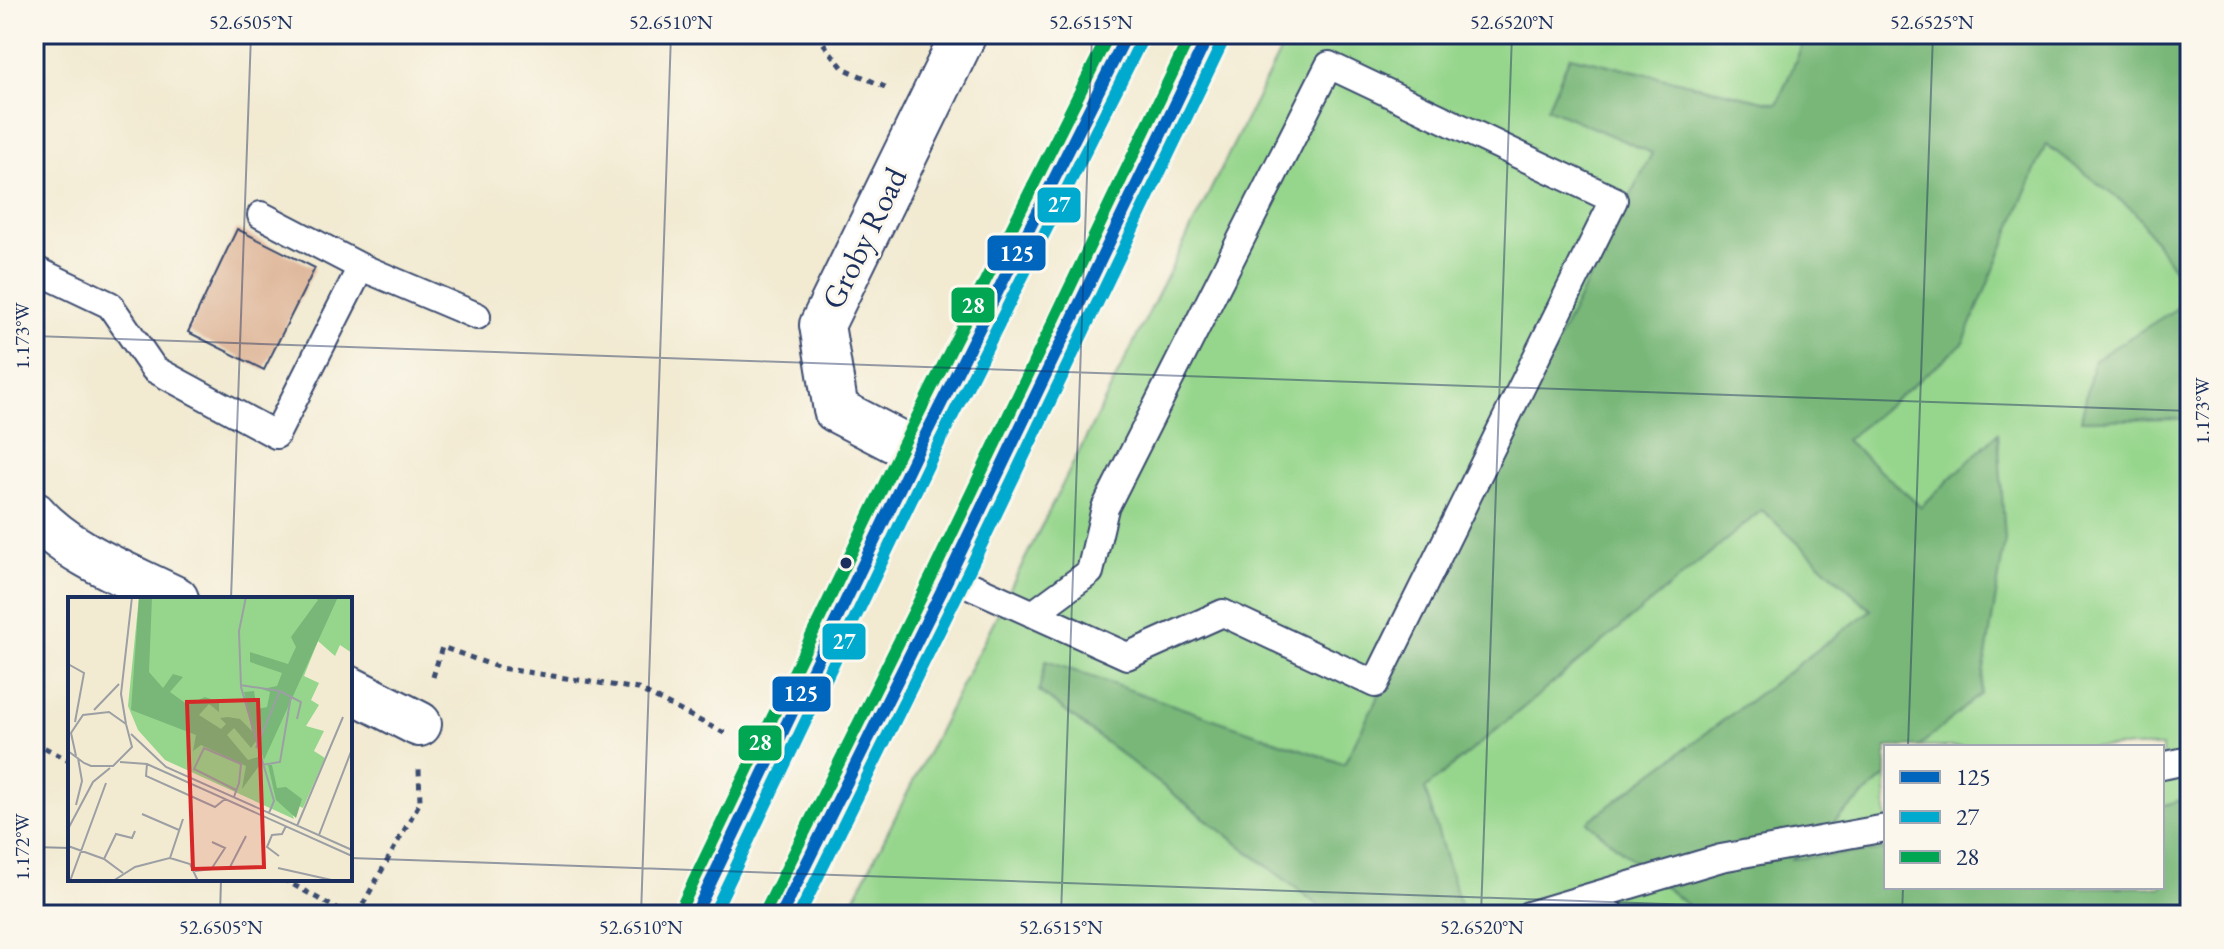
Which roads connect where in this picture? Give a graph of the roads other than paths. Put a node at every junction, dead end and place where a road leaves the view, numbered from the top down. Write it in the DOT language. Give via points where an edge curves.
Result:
graph roads {
  1 [pos="964,34"];
  2 [pos="1127,34"];
  3 [pos="1209,34"];
  4 [pos="261,215"];
  5 [pos="361,267"];
  6 [pos="34,269"];
  7 [pos="477,316"];
  8 [pos="917,452"];
  9 [pos="34,514"];
  10 [pos="949,576"];
  11 [pos="172,597"];
  12 [pos="1033,614"];
  13 [pos="352,690"];
  14 [pos="419,724"];
  15 [pos="2190,760"];
  16 [pos="2164,766"];
  17 [pos="1884,828"];
  18 [pos="1580,900"];
  19 [pos="695,915"];
  20 [pos="781,915"];
  21 [pos="1529,915"];
  22 [pos="1612,915"];
  1 -- 8 [label="street, Groby Road" via="822,325 836,410"];
  2 -- 8 [label="main road"];
  3 -- 10 [label="main road"];
  4 -- 5 [label="lane"];
  5 -- 6 [label="lane" via="276,435 154,369 110,305"];
  5 -- 7 [label="lane"];
  8 -- 19 [label="main road"];
  9 -- 11 [label="street" via="86,553"];
  10 -- 12 [label="lane"];
  10 -- 20 [label="main road"];
  12 -- 12 [label="lane" via="1090,572 1105,508 1329,65 1614,200 1375,684 1223,613 1127,656"];
  13 -- 14 [label="street"];
  15 -- 16 [label="lane"];
  17 -- 18 [label="lane" via="1721,858"];
  18 -- 21 [label="lane"];
  18 -- 22 [label="lane"];
}
